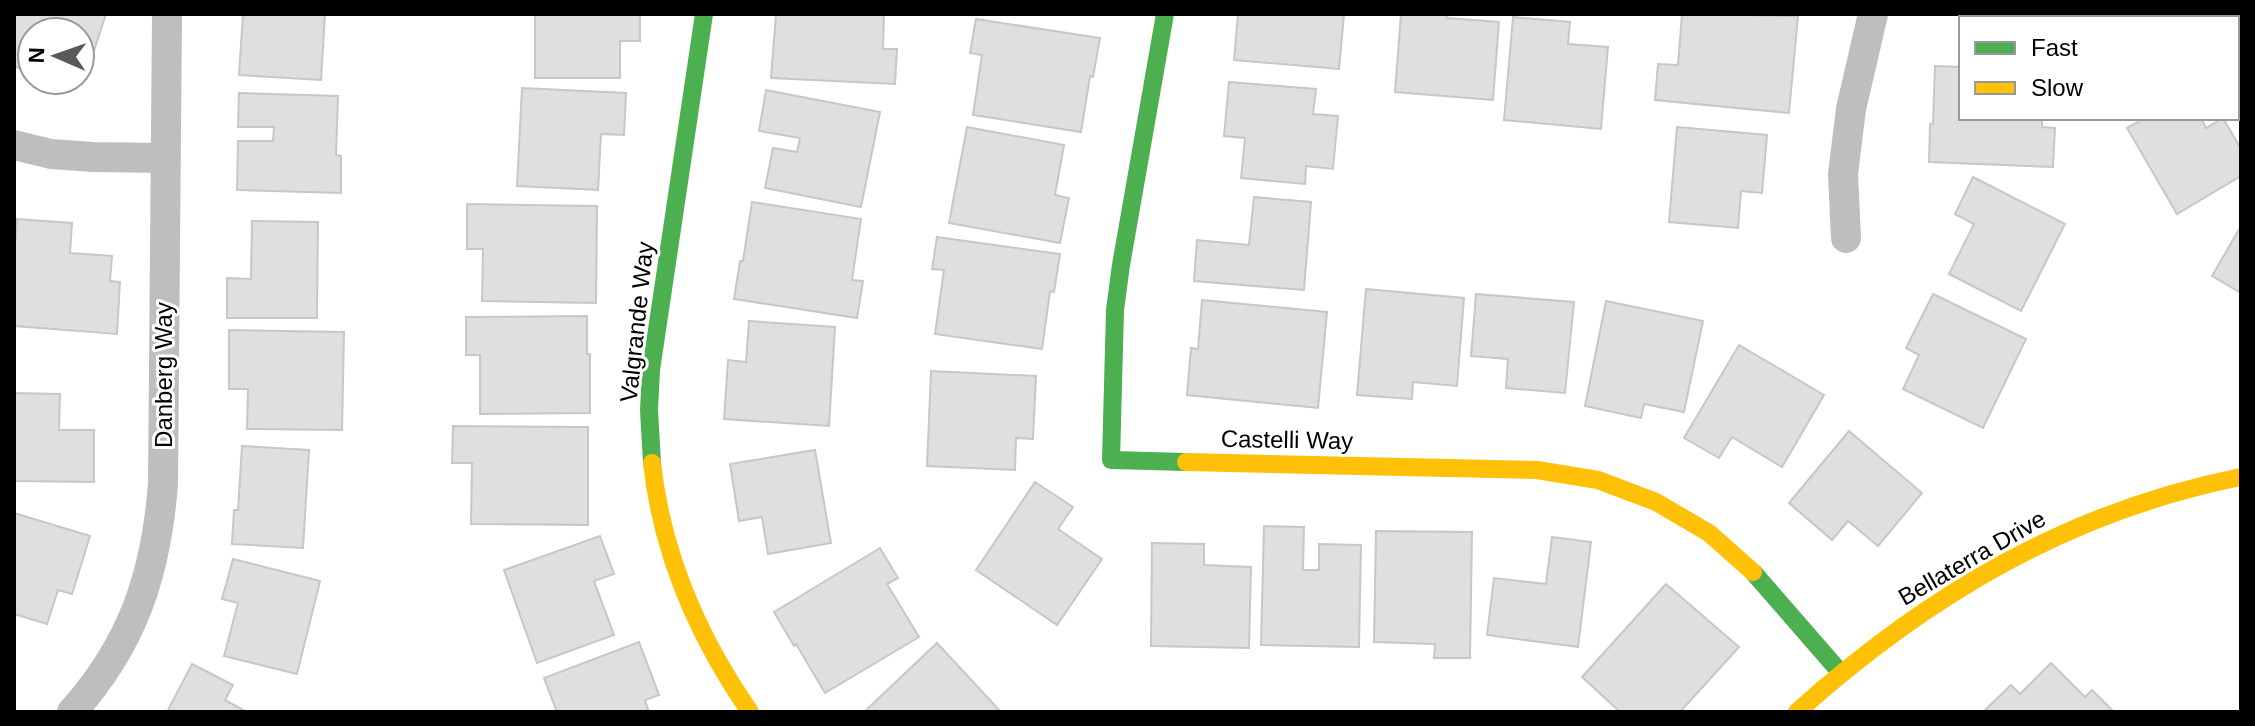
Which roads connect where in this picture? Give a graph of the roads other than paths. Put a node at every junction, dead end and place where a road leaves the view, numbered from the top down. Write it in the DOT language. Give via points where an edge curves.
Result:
graph roads {
  1 [pos="167,14"];
  2 [pos="704,14"];
  3 [pos="1165,14"];
  4 [pos="1873,14"];
  5 [pos="14,145"];
  6 [pos="165,158"];
  7 [pos="1846,238"];
  8 [pos="2241,477"];
  9 [pos="1840,672"];
  10 [pos="72,712"];
  11 [pos="750,712"];
  12 [pos="1797,712"];
  1 -- 6 [label="street, Danberg Way"];
  2 -- 11 [label="street, Valgrande Way" via="656,333 650,434 655,485 689,607"];
  3 -- 9 [label="street, Castelli Way" via="1115,310 1111,460 1537,470 1598,480 1656,502 1709,533 1756,574"];
  4 -- 7 [label="street" via="1851,109 1843,174"];
  5 -- 6 [label="street" via="51,154"];
  6 -- 10 [label="street, Danberg Way" via="159,526 146,586 122,643"];
  8 -- 9 [label="street, Bellaterra Drive" via="2180,490 2016,555 1924,609"];
  9 -- 12 [label="street, Bellaterra Drive"];
}
